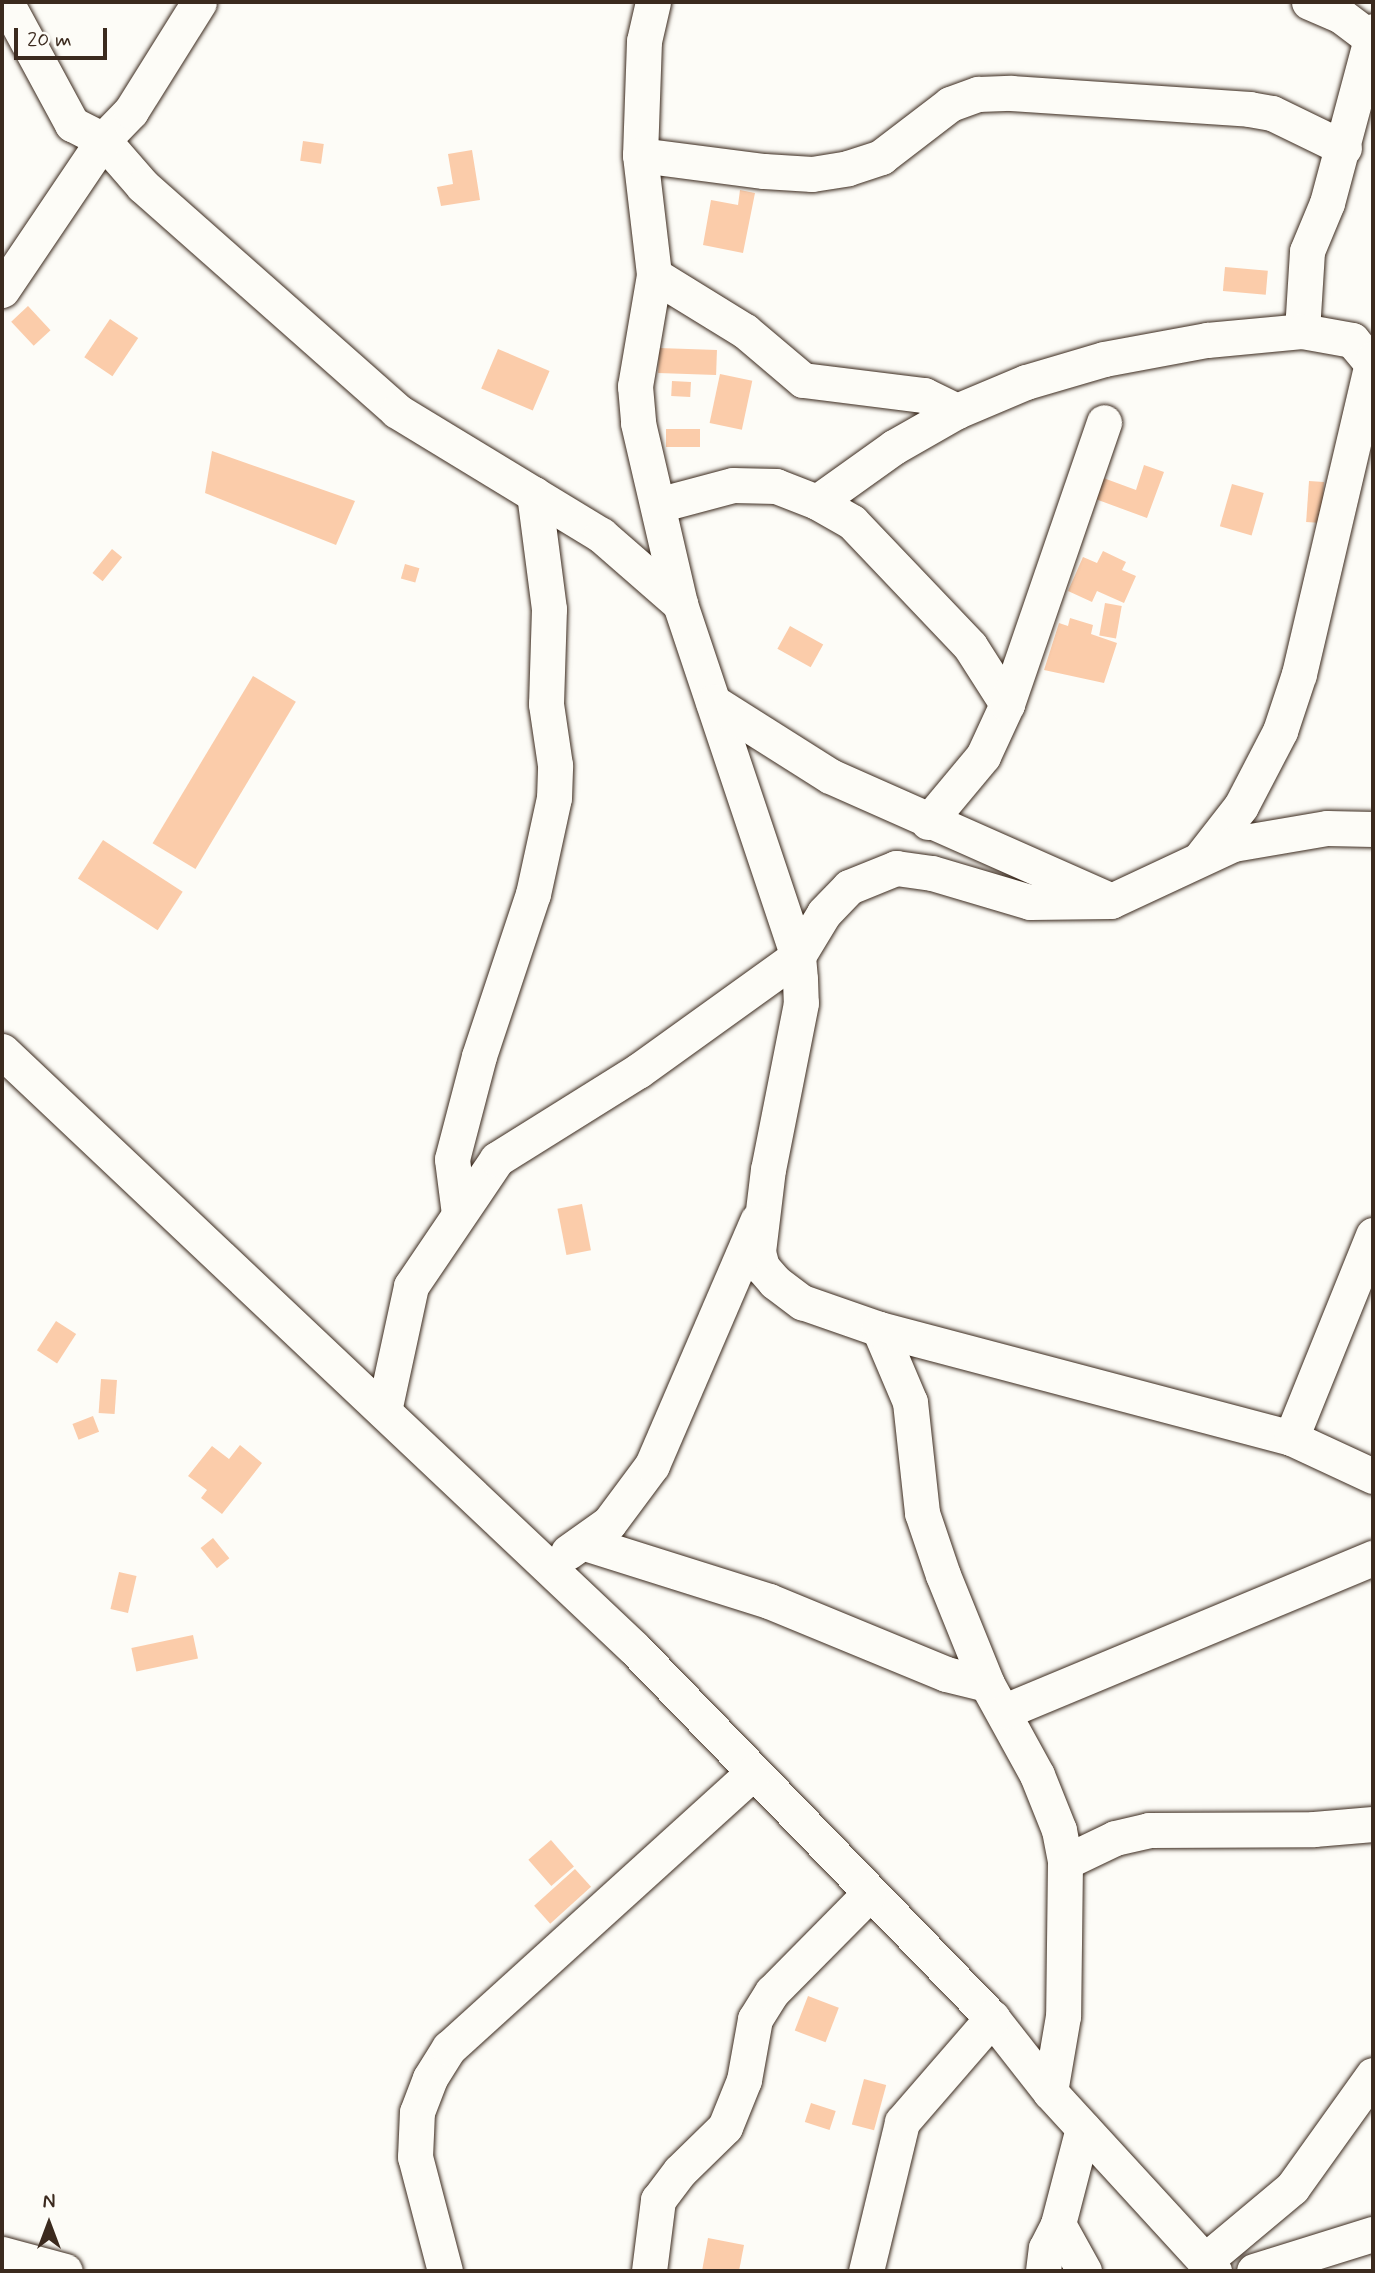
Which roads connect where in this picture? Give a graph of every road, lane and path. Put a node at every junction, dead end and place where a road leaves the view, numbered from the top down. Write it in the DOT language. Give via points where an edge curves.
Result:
graph roads {
  1 [pos="6,2"];
  2 [pos="199,2"];
  3 [pos="653,2"];
  4 [pos="1309,2"];
  5 [pos="1372,34"];
  6 [pos="103,140"];
  7 [pos="1344,148"];
  8 [pos="640,155"];
  9 [pos="654,275"];
  10 [pos="2,290"];
  11 [pos="1303,331"];
  12 [pos="1372,361"];
  13 [pos="957,411"];
  14 [pos="1104,422"];
  15 [pos="534,494"];
  16 [pos="817,502"];
  17 [pos="660,510"];
  18 [pos="680,604"];
  19 [pos="713,702"];
  20 [pos="1007,704"];
  21 [pos="928,822"];
  22 [pos="1373,829"];
  23 [pos="1202,856"];
  24 [pos="1111,901"];
  25 [pos="798,956"];
  26 [pos="2,1051"];
  27 [pos="459,1214"];
  28 [pos="761,1216"];
  29 [pos="1373,1236"];
  30 [pos="879,1329"];
  31 [pos="384,1410"];
  32 [pos="1291,1438"];
  33 [pos="1373,1476"];
  34 [pos="585,1544"];
  35 [pos="1373,1559"];
  36 [pos="546,1562"];
  37 [pos="996,1698"];
  38 [pos="752,1772"];
  39 [pos="1373,1824"];
  40 [pos="1065,1862"];
  41 [pos="868,1895"];
  42 [pos="992,2018"];
  43 [pos="1373,2075"];
  44 [pos="1050,2092"];
  45 [pos="1083,2128"];
  46 [pos="1058,2224"];
  47 [pos="1373,2234"];
  48 [pos="2,2254"];
  49 [pos="1210,2265"];
  50 [pos="65,2271"];
  51 [pos="445,2271"];
  52 [pos="649,2271"];
  53 [pos="866,2271"];
  54 [pos="1043,2271"];
  55 [pos="1084,2271"];
  56 [pos="1254,2271"];
  1 -- 6 [label="street" via="72,124"];
  2 -- 6 [label="street" via="131,111"];
  3 -- 8 [label="street" via="645,41"];
  4 -- 5 [label="street"];
  5 -- 7 [label="street" via="1349,109"];
  6 -- 10 [label="street"];
  6 -- 15 [label="street" via="143,186 397,411"];
  7 -- 8 [label="street" via="1272,113 1250,109 1010,93 978,94 950,104 881,157 848,168 812,174"];
  7 -- 11 [label="street" via="1307,251"];
  8 -- 9 [label="street"];
  9 -- 13 [label="street" via="745,331 803,380 924,395"];
  9 -- 17 [label="street" via="635,386 638,423"];
  11 -- 12 [label="street" via="1352,340"];
  11 -- 13 [label="street" via="1137,352 1027,382"];
  12 -- 23 [label="street" via="1299,674 1280,732 1247,797"];
  13 -- 16 [label="street" via="894,447"];
  14 -- 20 [label="street"];
  15 -- 18 [label="street" via="601,535"];
  15 -- 27 [label="street" via="549,609 546,704 555,765 554,798 533,894 482,1045 452,1159"];
  16 -- 17 [label="street" via="776,486 733,485 669,502"];
  16 -- 20 [label="street" via="852,522 970,646"];
  17 -- 18 [label="street"];
  18 -- 19 [label="street"];
  19 -- 21 [label="street" via="830,776"];
  19 -- 25 [label="street"];
  20 -- 21 [label="street" via="983,756"];
  21 -- 24 [label="street"];
  22 -- 23 [label="street" via="1327,828 1282,834"];
  23 -- 24 [label="street"];
  24 -- 25 [label="street" via="1030,902 932,873 896,869 849,887 824,913"];
  25 -- 27 [label="street" via="618,1085 497,1159"];
  25 -- 28 [label="street" via="802,1003"];
  26 -- 31 [label="street"];
  27 -- 31 [label="street" via="406,1300"];
  28 -- 30 [label="street" via="758,1252 762,1267 775,1282 802,1302"];
  28 -- 34 [label="street" via="748,1235 652,1465 610,1523"];
  29 -- 32 [label="street"];
  30 -- 32 [label="street"];
  30 -- 37 [label="street" via="910,1402 922,1513"];
  31 -- 36 [label="street"];
  32 -- 33 [label="street"];
  34 -- 36 [label="street"];
  34 -- 37 [label="street" via="769,1601"];
  35 -- 37 [label="street"];
  36 -- 38 [label="street"];
  37 -- 40 [label="street" via="1059,1830"];
  38 -- 41 [label="street"];
  38 -- 51 [label="street" via="449,2048 430,2078 417,2112 415,2157"];
  39 -- 40 [label="street" via="1149,1830 1115,1838"];
  40 -- 44 [label="street" via="1063,2016"];
  41 -- 42 [label="street"];
  41 -- 52 [label="street" via="762,2006 752,2029 744,2080 725,2127 658,2200"];
  42 -- 44 [label="street"];
  42 -- 53 [label="street" via="902,2122"];
  43 -- 49 [label="street" via="1292,2188"];
  44 -- 45 [label="street"];
  45 -- 46 [label="street"];
  45 -- 49 [label="street" via="1170,2228"];
  46 -- 54 [label="street" via="1045,2248"];
  46 -- 55 [label="street"];
  47 -- 56 [label="street"];
  48 -- 50 [label="street"];
}
